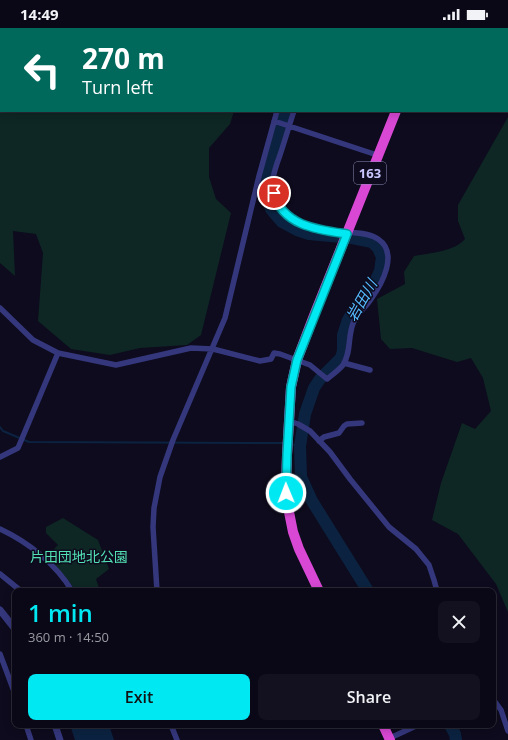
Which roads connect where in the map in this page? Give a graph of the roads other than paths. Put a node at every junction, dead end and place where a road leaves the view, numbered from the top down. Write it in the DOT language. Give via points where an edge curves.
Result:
graph roads {
  1 [pos="277,112"];
  2 [pos="294,112"];
  3 [pos="396,112"];
  4 [pos="275,121"];
  5 [pos="288,126"];
  6 [pos="377,155"];
  7 [pos="346,236"];
  8 [pos="0,308"];
  9 [pos="213,349"];
  10 [pos="58,353"];
  11 [pos="297,360"];
  12 [pos="344,363"];
  13 [pos="370,370"];
  14 [pos="294,422"];
  15 [pos="362,423"];
  16 [pos="319,441"];
  17 [pos="0,457"];
  18 [pos="0,529"];
  19 [pos="0,574"];
  20 [pos="17,588"];
  21 [pos="70,588"];
  22 [pos="157,588"];
  23 [pos="317,588"];
  24 [pos="436,588"];
  25 [pos="0,610"];
  26 [pos="12,625"];
  27 [pos="0,654"];
  28 [pos="2,665"];
  29 [pos="12,687"];
  30 [pos="496,703"];
  31 [pos="27,728"];
  32 [pos="56,728"];
  33 [pos="172,728"];
  34 [pos="384,728"];
  35 [pos="412,728"];
  36 [pos="508,731"];
  37 [pos="390,739"];
  38 [pos="31,740"];
  39 [pos="60,740"];
  40 [pos="177,740"];
  1 -- 4 [label="street"];
  2 -- 5 [label="street"];
  3 -- 6 [label="highway, 163"];
  4 -- 5 [label="street"];
  4 -- 9 [label="street" via="259,176 230,304"];
  5 -- 6 [label="street"];
  5 -- 7 [label="street" via="274,174 273,188 277,203 284,213 299,223"];
  6 -- 7 [label="highway, 163"];
  7 -- 11 [label="highway, 163"];
  7 -- 12 [label="street" via="370,236 378,239 386,249 388,258 378,288 357,316 351,329 348,354"];
  8 -- 10 [label="street" via="33,340"];
  9 -- 10 [label="street" via="191,348 116,365"];
  9 -- 11 [label="street" via="260,361 271,359 274,353"];
  9 -- 22 [label="street" via="173,440 160,477 153,527"];
  10 -- 17 [label="street" via="18,448"];
  11 -- 12 [label="street" via="310,365 327,379"];
  11 -- 14 [label="highway, 163" via="290,396"];
  12 -- 13 [label="street"];
  14 -- 16 [label="street" via="310,431"];
  14 -- 23 [label="highway, 163" via="286,484 289,518 299,549"];
  15 -- 16 [label="street" via="347,424 338,433"];
  16 -- 24 [label="street" via="389,527 426,560"];
  18 -- 21 [label="street" via="44,558"];
  19 -- 20 [label="street"];
  25 -- 26 [label="street"];
  27 -- 28 [label="street"];
  28 -- 29 [label="street"];
  30 -- 36 [label="street"];
  31 -- 38 [label="street"];
  32 -- 39 [label="street"];
  33 -- 40 [label="street"];
  34 -- 37 [label="highway"];
  35 -- 37 [label="street"];
}
